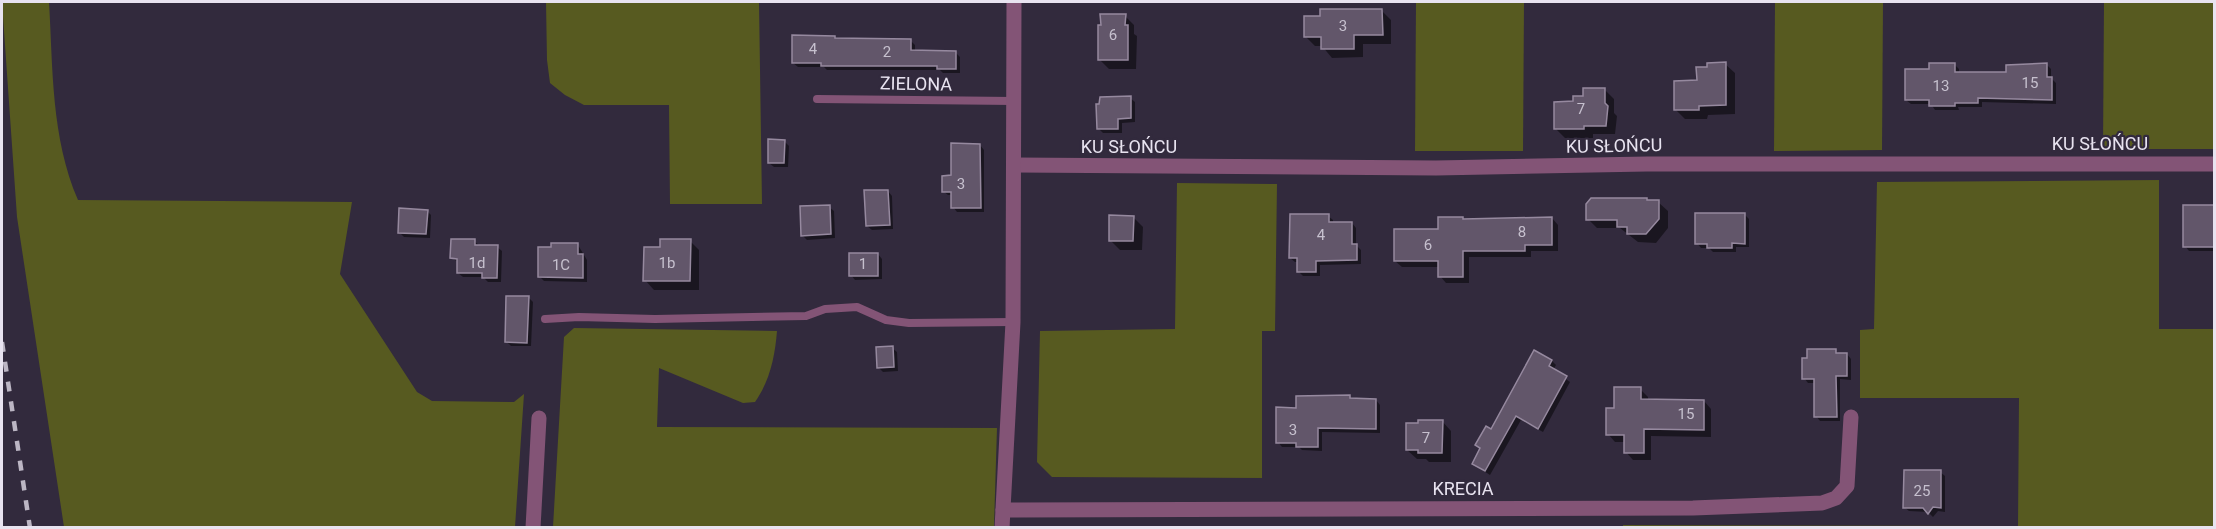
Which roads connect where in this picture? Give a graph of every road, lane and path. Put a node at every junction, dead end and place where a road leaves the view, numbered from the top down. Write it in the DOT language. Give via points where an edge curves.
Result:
graph roads {
  1 [pos="1014,2"];
  2 [pos="817,99"];
  3 [pos="1014,101"];
  4 [pos="2214,164"];
  5 [pos="1014,165"];
  6 [pos="545,319"];
  7 [pos="1013,322"];
  8 [pos="1851,417"];
  9 [pos="539,418"];
  10 [pos="1003,510"];
  11 [pos="533,528"];
  12 [pos="1002,528"];
  1 -- 3 [label="street"];
  2 -- 3 [label="lane, ZIELONA"];
  3 -- 5 [label="street"];
  4 -- 5 [label="street, KU SŁOŃCU" via="1436,168"];
  5 -- 7 [label="street"];
  6 -- 7 [label="lane" via="806,316 825,309 857,307 886,320 909,323"];
  7 -- 10 [label="street"];
  8 -- 10 [label="street, KRECIA" via="1847,486 1836,498 1822,503 1693,508"];
  9 -- 11 [label="street"];
  10 -- 12 [label="street"];
}
